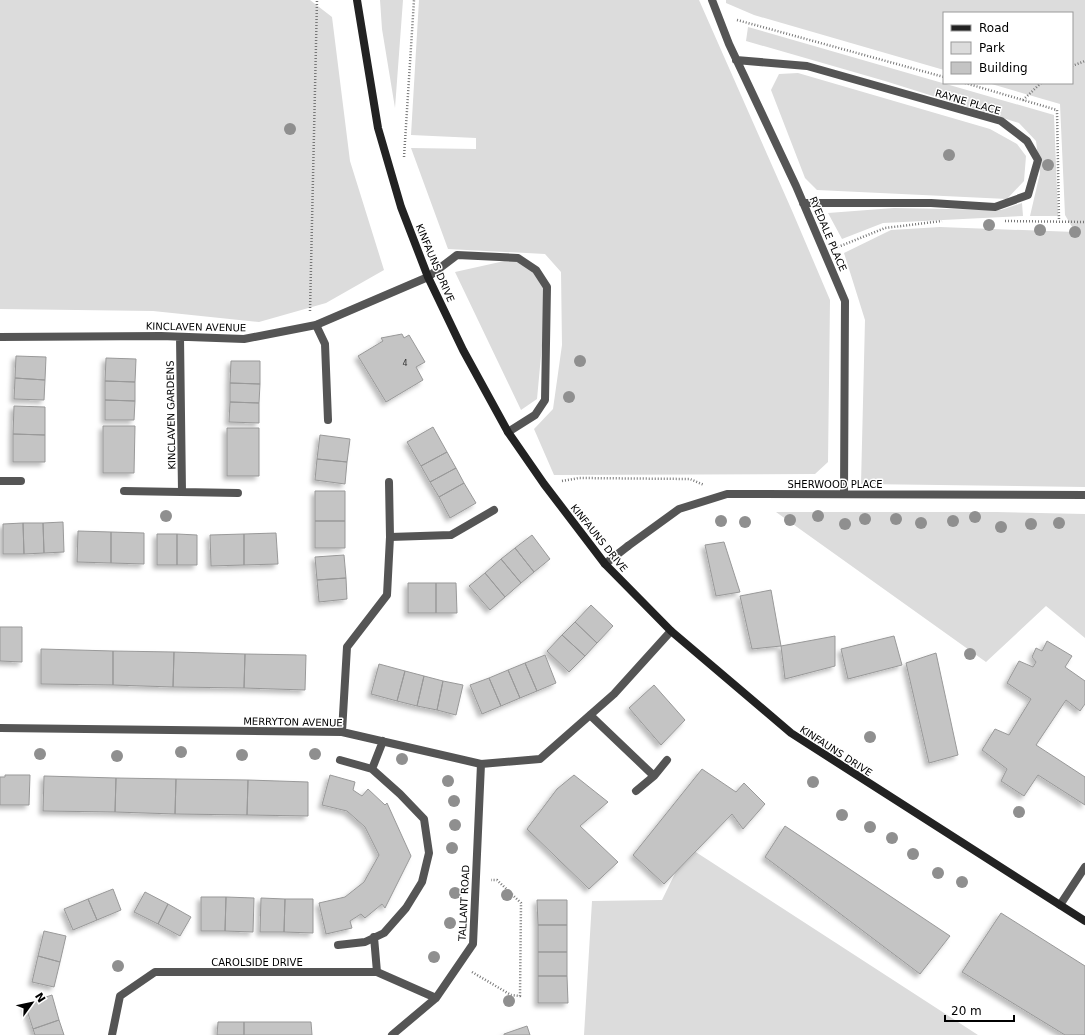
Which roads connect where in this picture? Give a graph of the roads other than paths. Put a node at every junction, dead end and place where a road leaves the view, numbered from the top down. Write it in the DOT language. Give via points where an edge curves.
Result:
graph roads {
  1 [pos="357,0"];
  2 [pos="712,0"];
  3 [pos="736,60"];
  4 [pos="803,203"];
  5 [pos="428,277"];
  6 [pos="313,326"];
  7 [pos="0,337"];
  8 [pos="180,337"];
  9 [pos="328,420"];
  10 [pos="508,432"];
  11 [pos="0,481"];
  12 [pos="21,481"];
  13 [pos="389,482"];
  14 [pos="124,491"];
  15 [pos="182,492"];
  16 [pos="238,493"];
  17 [pos="844,494"];
  18 [pos="1085,495"];
  19 [pos="494,510"];
  20 [pos="390,538"];
  21 [pos="605,564"];
  22 [pos="671,631"];
  23 [pos="590,715"];
  24 [pos="0,728"];
  25 [pos="342,732"];
  26 [pos="383,741"];
  27 [pos="340,760"];
  28 [pos="667,760"];
  29 [pos="480,764"];
  30 [pos="372,769"];
  31 [pos="654,776"];
  32 [pos="636,791"];
  33 [pos="1085,867"];
  34 [pos="1060,905"];
  35 [pos="1085,921"];
  36 [pos="374,937"];
  37 [pos="338,945"];
  38 [pos="377,972"];
  39 [pos="436,998"];
  40 [pos="112,1035"];
  41 [pos="392,1035"];
  1 -- 5 [label="street, KINFAUNS DRIVE" via="378,128 401,207"];
  2 -- 3 [label="street, RYEDALE PLACE"];
  3 -- 4 [label="street, RYEDALE PLACE"];
  3 -- 4 [label="street, RAYNE PLACE" via="807,66 1001,121 1027,141 1038,160 1028,195 995,207 931,203"];
  4 -- 17 [label="street, RYEDALE PLACE" via="845,301"];
  5 -- 6 [label="street, KINCLAVEN AVENUE"];
  5 -- 10 [label="street, KINFAUNS DRIVE" via="463,350"];
  5 -- 10 [label="street, KINCLAVEN AVENUE" via="457,255 518,258 536,270 547,287 545,400 535,415"];
  6 -- 8 [label="street, KINCLAVEN AVENUE" via="244,340"];
  6 -- 9 [label="street" via="325,344"];
  7 -- 8 [label="street, KINCLAVEN AVENUE"];
  8 -- 15 [label="street, KINCLAVEN GARDENS"];
  10 -- 21 [label="street, KINFAUNS DRIVE"];
  11 -- 12 [label="street"];
  13 -- 20 [label="street"];
  14 -- 15 [label="street"];
  15 -- 16 [label="street"];
  17 -- 18 [label="street, SHERWOOD PLACE"];
  17 -- 21 [label="street, SHERWOOD PLACE" via="727,494 679,509"];
  19 -- 20 [label="street" via="452,535"];
  20 -- 25 [label="street" via="387,595 347,647"];
  21 -- 22 [label="street, KINFAUNS DRIVE"];
  22 -- 23 [label="street, MERRYTON AVENUE" via="614,694"];
  22 -- 34 [label="street, KINFAUNS DRIVE" via="790,733"];
  23 -- 29 [label="street, MERRYTON AVENUE" via="540,759"];
  23 -- 31 [label="street"];
  24 -- 25 [label="street, MERRYTON AVENUE"];
  25 -- 26 [label="street, MERRYTON AVENUE"];
  26 -- 29 [label="street, MERRYTON AVENUE"];
  26 -- 30 [label="street"];
  27 -- 30 [label="street"];
  28 -- 31 [label="street"];
  29 -- 39 [label="street, TALLANT ROAD" via="473,944"];
  30 -- 36 [label="street" via="424,820 429,853 422,882 406,908 384,933"];
  31 -- 32 [label="street"];
  33 -- 34 [label="street"];
  34 -- 35 [label="street, KINFAUNS DRIVE"];
  36 -- 37 [label="street" via="364,942"];
  36 -- 38 [label="street"];
  38 -- 39 [label="street, CAROLSIDE DRIVE"];
  38 -- 40 [label="street, CAROLSIDE DRIVE" via="156,972 120,996"];
  39 -- 41 [label="street, TALLANT ROAD"];
}
